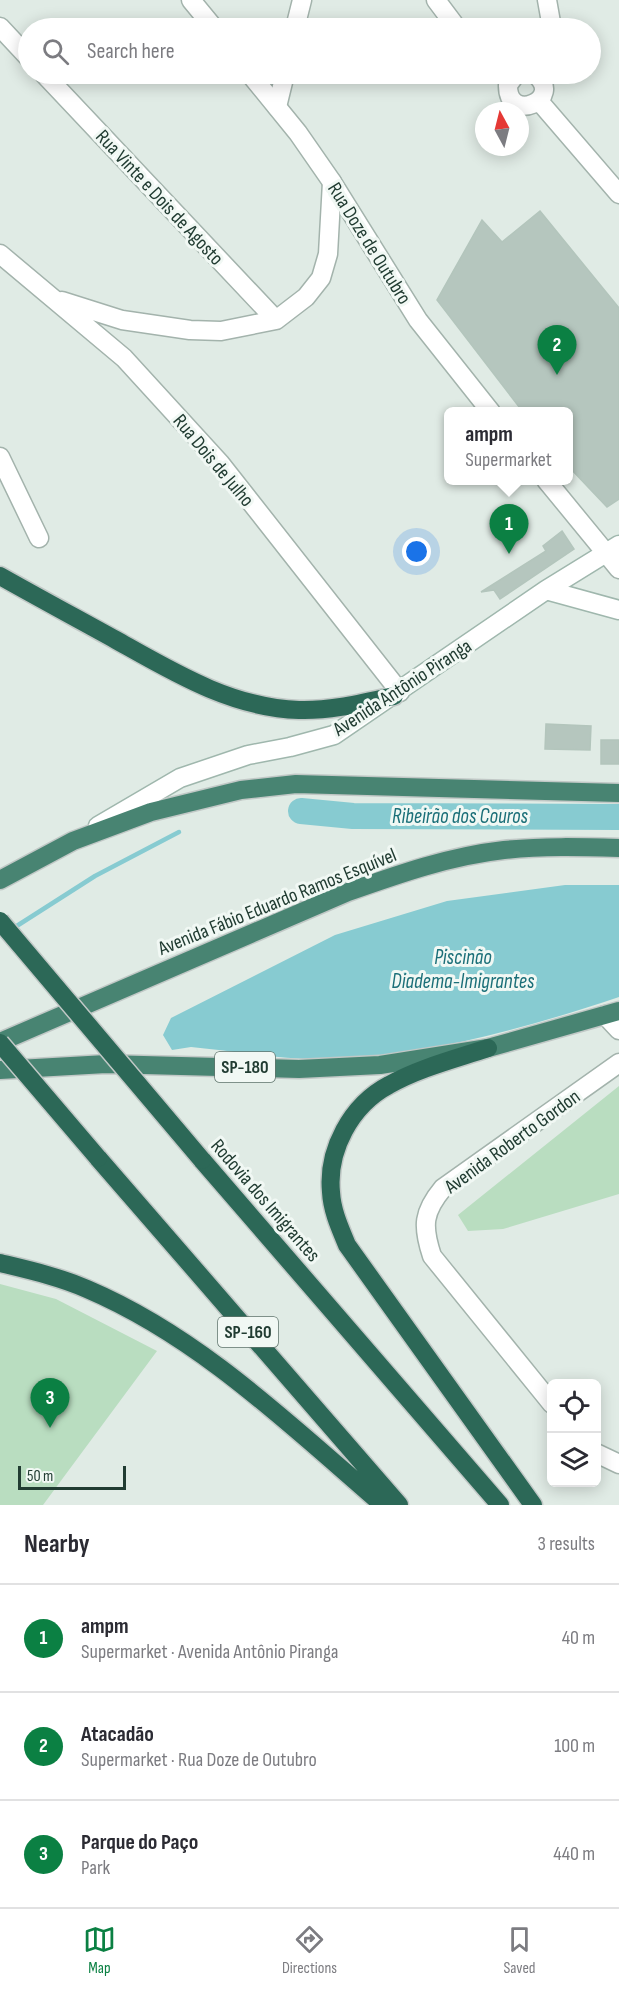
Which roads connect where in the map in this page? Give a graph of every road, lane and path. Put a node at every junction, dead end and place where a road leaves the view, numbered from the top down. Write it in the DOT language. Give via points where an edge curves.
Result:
graph roads {
  1 [pos="191,0"];
  2 [pos="302,0"];
  3 [pos="436,0"];
  4 [pos="547,0"];
  5 [pos="206,18"];
  6 [pos="298,18"];
  7 [pos="450,18"];
  8 [pos="550,18"];
  9 [pos="0,27"];
  10 [pos="18,46"];
  11 [pos="53,84"];
  12 [pos="258,84"];
  13 [pos="283,84"];
  14 [pos="508,84"];
  15 [pos="544,84"];
  16 [pos="539,101"];
  17 [pos="277,107"];
  18 [pos="332,182"];
  19 [pos="619,194"];
  20 [pos="0,254"];
  21 [pos="54,299"];
  22 [pos="276,320"];
  23 [pos="488,407"];
  24 [pos="2,466"];
  25 [pos="551,485"];
  26 [pos="39,538"];
  27 [pos="612,549"];
  28 [pos="619,569"];
  29 [pos="0,576"];
  30 [pos="546,590"];
  31 [pos="619,610"];
  32 [pos="397,694"];
  33 [pos="619,793"];
  34 [pos="73,841"];
  35 [pos="619,848"];
  36 [pos="0,880"];
  37 [pos="0,921"];
  38 [pos="612,1013"];
  39 [pos="619,1030"];
  40 [pos="0,1042"];
  41 [pos="488,1048"];
  42 [pos="619,1064"];
  43 [pos="0,1070"];
  44 [pos="0,1263"];
  45 [pos="547,1398"];
  46 [pos="601,1455"];
  47 [pos="619,1464"];
  48 [pos="383,1505"];
  49 [pos="399,1505"];
  50 [pos="500,1505"];
  51 [pos="533,1505"];
  1 -- 5 [label="street"];
  2 -- 6 [label="street"];
  3 -- 7 [label="street"];
  4 -- 8 [label="street"];
  9 -- 10 [label="street"];
  11 -- 22 [label="street, Rua Vinte e Dois de Agosto"];
  12 -- 17 [label="street, Rua Doze de Outubro"];
  13 -- 17 [label="street"];
  14 -- 16 [label="street" via="508,91 518,105 529,106"];
  15 -- 16 [label="street"];
  16 -- 19 [label="street"];
  17 -- 18 [label="street, Rua Doze de Outubro"];
  18 -- 22 [label="street" via="328,254 321,278 306,297"];
  18 -- 23 [label="street, Rua Doze de Outubro" via="418,320"];
  20 -- 21 [label="street, Rua Dois de Julho"];
  21 -- 22 [label="street" via="122,320 190,330 221,331"];
  21 -- 32 [label="street, Rua Dois de Julho" via="124,358 220,463"];
  24 -- 26 [label="street"];
  25 -- 27 [label="street"];
  27 -- 28 [label="street"];
  27 -- 30 [label="street, Avenida Antônio Piranga"];
  29 -- 32 [label="highway" via="219,693 258,705 332,709"];
  30 -- 31 [label="street"];
  30 -- 32 [label="street, Avenida Antônio Piranga"];
  32 -- 34 [label="street, Avenida Antônio Piranga" via="334,735 248,755 180,778"];
  33 -- 34 [label="highway" via="296,784 185,802"];
  34 -- 36 [label="highway"];
  35 -- 40 [label="highway, Avenida Fábio Eduardo Ramos Esquível" via="503,850 401,873 348,892"];
  37 -- 50 [label="highway, Rodovia dos Imigrantes, bridge"];
  38 -- 39 [label="street"];
  38 -- 41 [label="highway, SP-180"];
  40 -- 49 [label="highway, SP-160, bridge"];
  41 -- 43 [label="highway, SP-180" via="347,1067 106,1064"];
  41 -- 51 [label="highway" via="398,1081 369,1098 340,1138 332,1166 331,1192 335,1217 347,1245"];
  42 -- 45 [label="street, Avenida Roberto Gordon" via="443,1188 431,1203 425,1221 432,1256"];
  44 -- 48 [label="highway" via="85,1288 190,1344"];
  46 -- 47 [label="street"];
}
